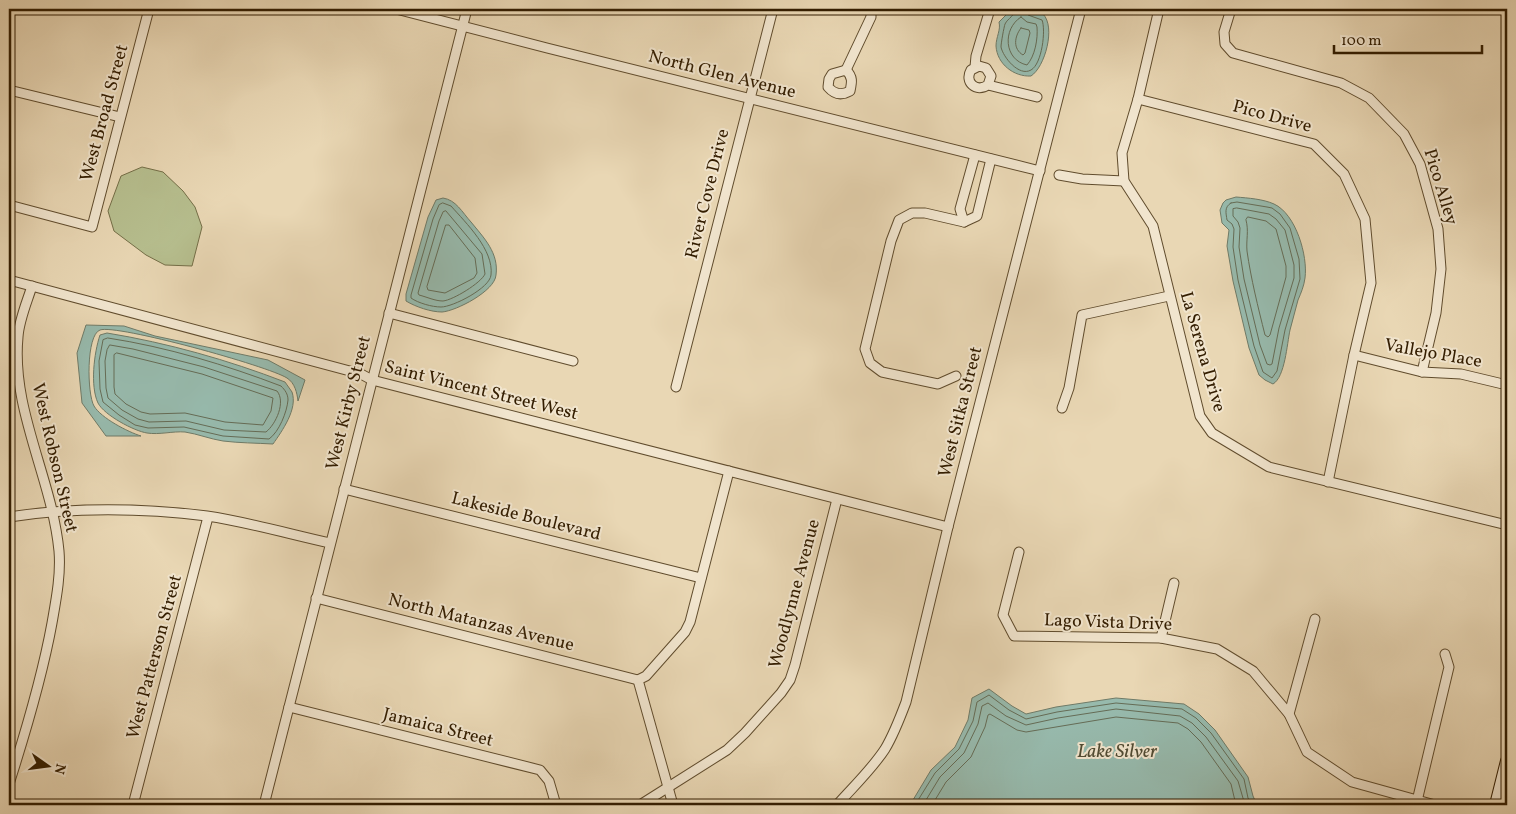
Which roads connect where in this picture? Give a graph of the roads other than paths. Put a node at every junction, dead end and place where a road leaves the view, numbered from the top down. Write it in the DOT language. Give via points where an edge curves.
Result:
graph roads {
  1 [pos="147,9"];
  2 [pos="396,9"];
  3 [pos="467,9"];
  4 [pos="773,9"];
  5 [pos="871,9"];
  6 [pos="990,9"];
  7 [pos="1081,9"];
  8 [pos="1159,9"];
  9 [pos="1231,9"];
  10 [pos="463,25"];
  11 [pos="975,67"];
  12 [pos="846,70"];
  13 [pos="988,85"];
  14 [pos="9,90"];
  15 [pos="1037,97"];
  16 [pos="750,98"];
  17 [pos="1138,99"];
  18 [pos="120,117"];
  19 [pos="975,154"];
  20 [pos="991,159"];
  21 [pos="1040,171"];
  22 [pos="1059,175"];
  23 [pos="1124,181"];
  24 [pos="9,204"];
  25 [pos="964,222"];
  26 [pos="9,280"];
  27 [pos="32,286"];
  28 [pos="1169,296"];
  29 [pos="389,313"];
  30 [pos="1354,355"];
  31 [pos="573,361"];
  32 [pos="1422,372"];
  33 [pos="956,376"];
  34 [pos="372,380"];
  35 [pos="1507,385"];
  36 [pos="676,387"];
  37 [pos="19,392"];
  38 [pos="9,394"];
  39 [pos="1062,408"];
  40 [pos="729,471"];
  41 [pos="1328,482"];
  42 [pos="344,489"];
  43 [pos="837,499"];
  44 [pos="53,511"];
  45 [pos="9,516"];
  46 [pos="208,516"];
  47 [pos="1507,525"];
  48 [pos="948,527"];
  49 [pos="330,543"];
  50 [pos="1019,552"];
  51 [pos="701,578"];
  52 [pos="1174,583"];
  53 [pos="316,598"];
  54 [pos="1315,619"];
  55 [pos="1161,638"];
  56 [pos="1445,654"];
  57 [pos="638,680"];
  58 [pos="289,707"];
  59 [pos="1289,714"];
  60 [pos="1507,761"];
  61 [pos="9,784"];
  62 [pos="668,788"];
  63 [pos="1417,801"];
  64 [pos="133,805"];
  65 [pos="264,805"];
  66 [pos="556,805"];
  67 [pos="640,805"];
  68 [pos="673,805"];
  69 [pos="837,805"];
  70 [pos="1435,805"];
  71 [pos="1496,805"];
  1 -- 18 [label="street, West Broad Street"];
  2 -- 10 [label="street, North Glen Avenue"];
  3 -- 10 [label="street, West Kirby Street"];
  4 -- 16 [label="street, River Cove Drive"];
  5 -- 12 [label="street" via="871,17"];
  6 -- 11 [label="street"];
  7 -- 21 [label="street, West Sitka Street"];
  8 -- 17 [label="street"];
  9 -- 32 [label="street, Pico Alley" via="1224,32 1225,44 1233,53 1342,83 1369,98 1404,134 1420,164 1438,229 1441,269 1436,313"];
  10 -- 16 [label="street, North Glen Avenue"];
  10 -- 29 [label="street, West Kirby Street"];
  11 -- 13 [label="street" via="982,66 990,72"];
  11 -- 13 [label="street" via="968,77 972,85 981,88"];
  13 -- 15 [label="street"];
  14 -- 18 [label="street"];
  16 -- 19 [label="street, North Glen Avenue"];
  16 -- 36 [label="street, River Cove Drive"];
  17 -- 23 [label="street, La Serena Drive" via="1122,152"];
  17 -- 30 [label="street, Pico Drive" via="1314,144 1344,174 1365,219 1371,282"];
  18 -- 24 [label="street, West Broad Street" via="92,226"];
  19 -- 20 [label="street, North Glen Avenue"];
  19 -- 25 [label="street" via="960,209"];
  20 -- 21 [label="street, North Glen Avenue"];
  20 -- 25 [label="street" via="977,216"];
  21 -- 48 [label="street, West Sitka Street"];
  22 -- 23 [label="street" via="1082,180"];
  23 -- 28 [label="street, La Serena Drive" via="1153,226"];
  25 -- 33 [label="street" via="925,213 898,220 865,349 870,363 882,372 938,384"];
  26 -- 27 [label="street, Saint Vincent Street West"];
  27 -- 34 [label="street, Saint Vincent Street West" via="361,374"];
  27 -- 37 [label="street, West Robson Street" via="18,336"];
  28 -- 39 [label="street" via="1082,314 1070,388"];
  28 -- 41 [label="street, La Serena Drive" via="1200,416 1212,434 1269,467"];
  29 -- 31 [label="street"];
  29 -- 34 [label="street, West Kirby Street"];
  30 -- 32 [label="street, Vallejo Place"];
  30 -- 41 [label="street, Pico Drive"];
  32 -- 35 [label="street, Vallejo Place" via="1460,374"];
  34 -- 40 [label="street, Saint Vincent Street West"];
  34 -- 42 [label="street, West Kirby Street"];
  37 -- 38 [label="street"];
  37 -- 44 [label="street, West Robson Street"];
  40 -- 43 [label="street, Saint Vincent Street West"];
  40 -- 51 [label="street"];
  41 -- 47 [label="street, La Serena Drive"];
  42 -- 49 [label="street, West Kirby Street"];
  42 -- 51 [label="street, Lakeside Boulevard"];
  43 -- 48 [label="street, Saint Vincent Street West"];
  43 -- 62 [label="street, Woodlynne Avenue" via="790,680 782,693 727,750"];
  44 -- 45 [label="street"];
  44 -- 46 [label="street" via="154,511"];
  44 -- 61 [label="street, West Robson Street" via="59,553 54,612 37,694"];
  46 -- 49 [label="street"];
  46 -- 64 [label="street, West Patterson Street"];
  48 -- 69 [label="street, West Sitka Street" via="906,702 897,726 886,748"];
  49 -- 53 [label="street, West Kirby Street"];
  50 -- 55 [label="street, Lago Vista Drive" via="1003,615 1014,636"];
  51 -- 57 [label="street" via="685,632 646,676"];
  52 -- 55 [label="street"];
  53 -- 57 [label="street, North Matanzas Avenue"];
  53 -- 58 [label="street, West Kirby Street"];
  54 -- 59 [label="street"];
  55 -- 59 [label="street, Lago Vista Drive" via="1217,649 1253,671"];
  56 -- 63 [label="street" via="1449,667"];
  57 -- 62 [label="street"];
  58 -- 65 [label="street, West Kirby Street"];
  58 -- 66 [label="street, Jamaica Street" via="540,770 549,781"];
  59 -- 63 [label="street, Lago Vista Drive" via="1307,752 1352,782"];
  60 -- 71 [label="main road"];
  62 -- 67 [label="street, Woodlynne Avenue"];
  62 -- 68 [label="street"];
  63 -- 70 [label="street, Lago Vista Drive"];
}
